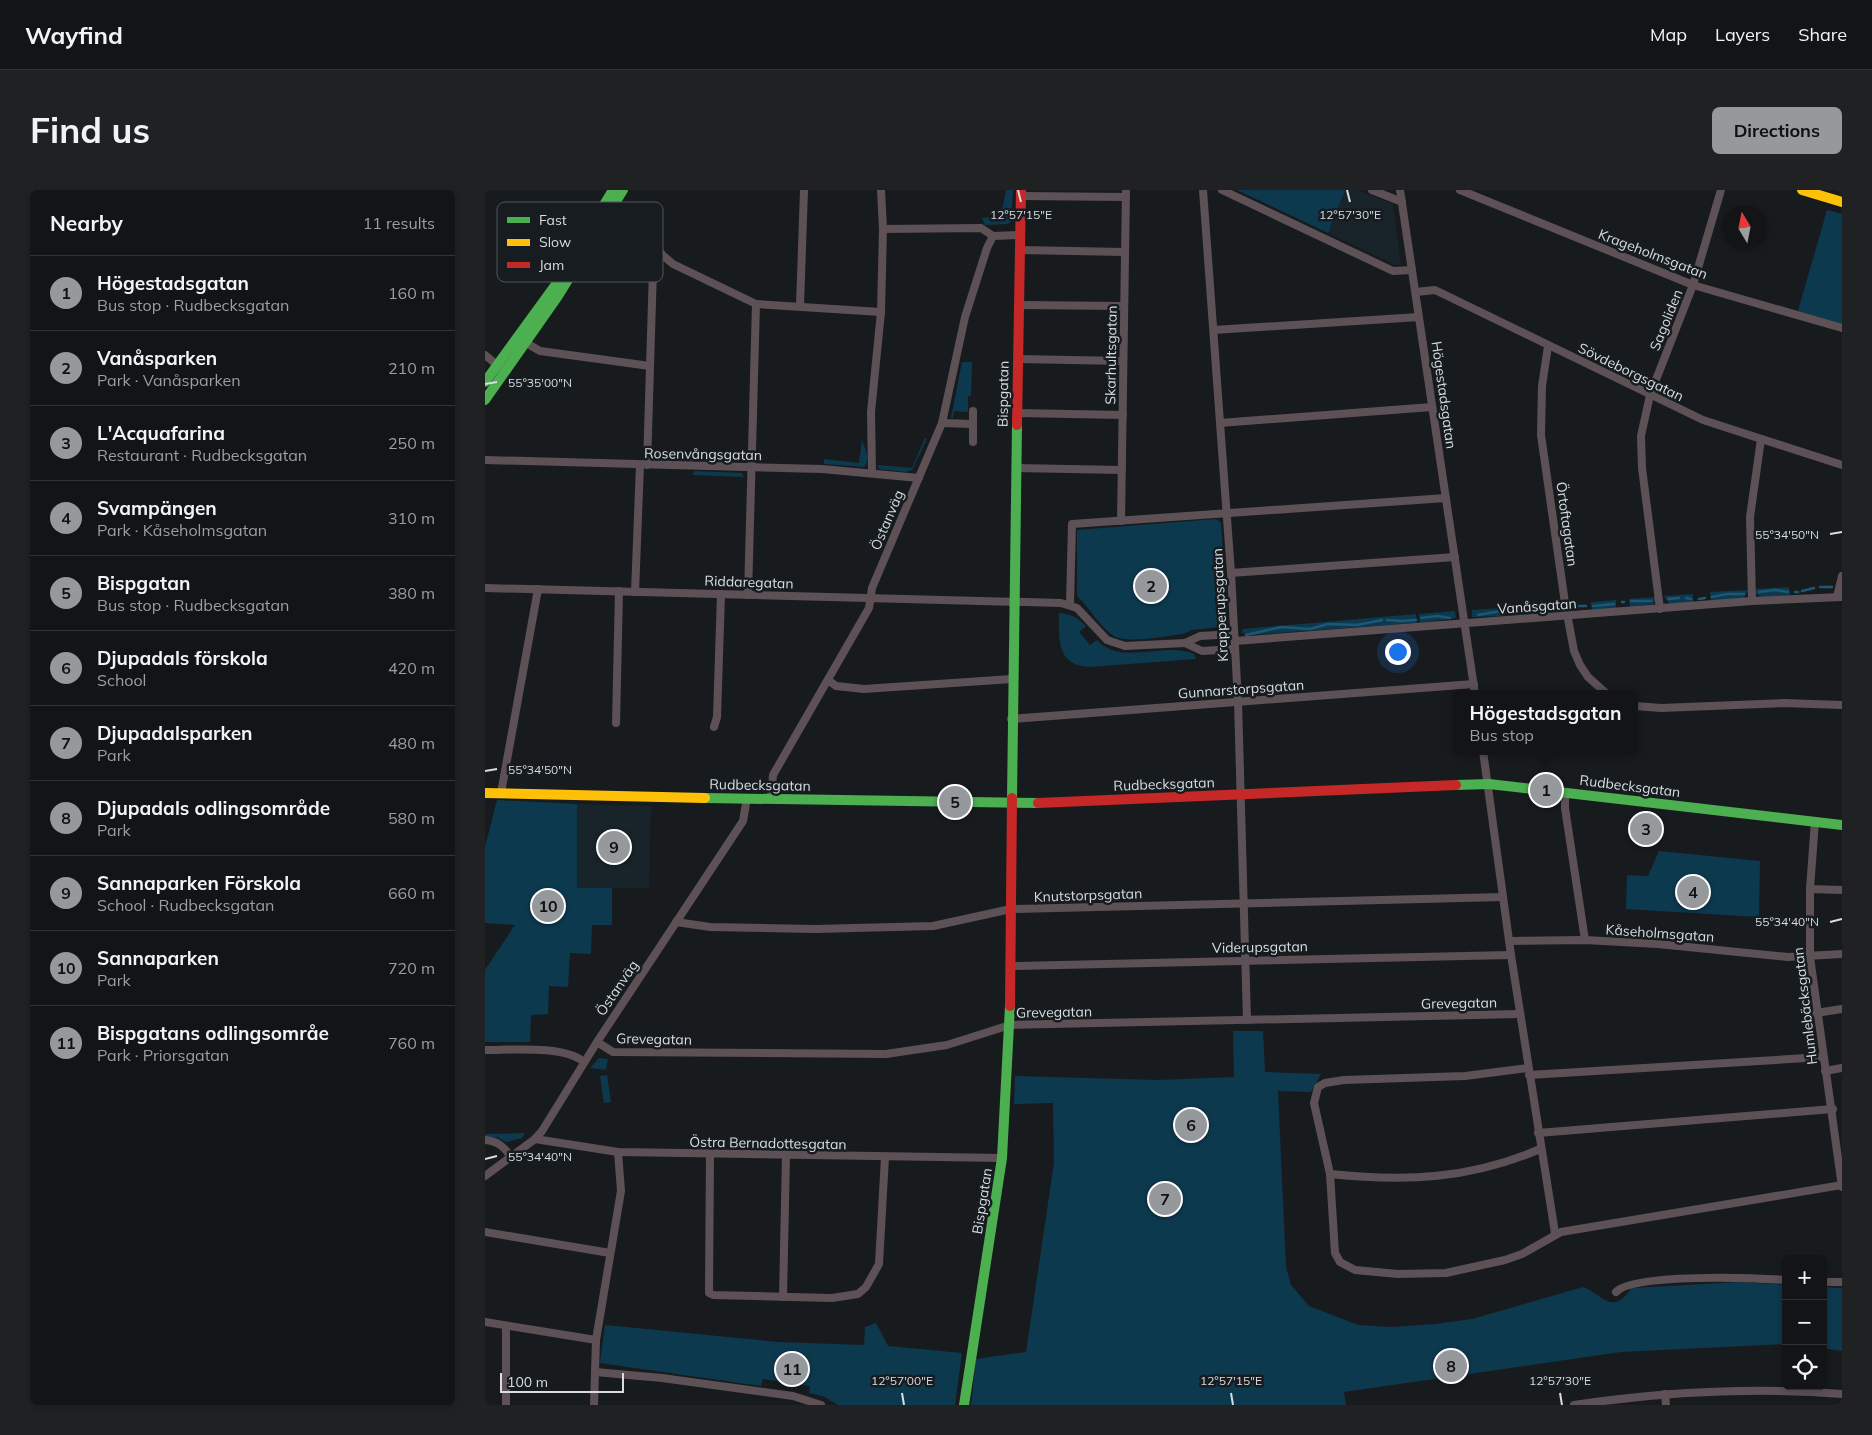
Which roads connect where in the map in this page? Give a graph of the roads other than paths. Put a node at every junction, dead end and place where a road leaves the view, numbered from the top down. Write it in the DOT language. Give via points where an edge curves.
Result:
graph roads {
  1 [pos="613,190"];
  2 [pos="623,190"];
  3 [pos="804,190"];
  4 [pos="881,190"];
  5 [pos="1203,190"];
  6 [pos="1222,190"];
  7 [pos="1372,190"];
  8 [pos="1400,190"];
  9 [pos="1460,190"];
  10 [pos="1721,190"];
  11 [pos="1802,190"];
  12 [pos="1021,193"];
  13 [pos="1126,194"];
  14 [pos="606,202"];
  15 [pos="616,202"];
  16 [pos="1402,202"];
  17 [pos="1842,202"];
  18 [pos="883,229"];
  19 [pos="1020,235"];
  20 [pos="993,236"];
  21 [pos="1020,250"];
  22 [pos="1125,252"];
  23 [pos="663,255"];
  24 [pos="1412,270"];
  25 [pos="558,282"];
  26 [pos="567,282"];
  27 [pos="653,282"];
  28 [pos="1693,285"];
  29 [pos="1416,292"];
  30 [pos="756,304"];
  31 [pos="800,305"];
  32 [pos="1019,305"];
  33 [pos="1124,306"];
  34 [pos="881,312"];
  35 [pos="1419,316"];
  36 [pos="1842,328"];
  37 [pos="1214,330"];
  38 [pos="522,340"];
  39 [pos="1548,346"];
  40 [pos="485,355"];
  41 [pos="1018,359"];
  42 [pos="1123,361"];
  43 [pos="650,366"];
  44 [pos="501,368"];
  45 [pos="485,382"];
  46 [pos="1650,395"];
  47 [pos="485,400"];
  48 [pos="1432,407"];
  49 [pos="973,411"];
  50 [pos="1017,413"];
  51 [pos="1123,415"];
  52 [pos="942,423"];
  53 [pos="1220,423"];
  54 [pos="973,424"];
  55 [pos="1761,439"];
  56 [pos="973,442"];
  57 [pos="485,460"];
  58 [pos="644,465"];
  59 [pos="1842,465"];
  60 [pos="753,468"];
  61 [pos="1016,468"];
  62 [pos="1122,470"];
  63 [pos="872,473"];
  64 [pos="919,478"];
  65 [pos="1446,498"];
  66 [pos="1228,514"];
  67 [pos="1121,521"];
  68 [pos="1455,557"];
  69 [pos="1231,574"];
  70 [pos="1842,576"];
  71 [pos="485,588"];
  72 [pos="538,590"];
  73 [pos="619,591"];
  74 [pos="635,592"];
  75 [pos="721,594"];
  76 [pos="748,595"];
  77 [pos="1840,597"];
  78 [pos="871,599"];
  79 [pos="1752,601"];
  80 [pos="1013,602"];
  81 [pos="1070,605"];
  82 [pos="1660,609"];
  83 [pos="1568,616"];
  84 [pos="1465,624"];
  85 [pos="1235,641"];
  86 [pos="1185,643"];
  87 [pos="1012,679"];
  88 [pos="827,680"];
  89 [pos="1473,684"];
  90 [pos="1474,690"];
  91 [pos="1603,690"];
  92 [pos="1238,702"];
  93 [pos="1842,704"];
  94 [pos="1638,706"];
  95 [pos="1011,719"];
  96 [pos="616,723"];
  97 [pos="714,728"];
  98 [pos="1484,755"];
  99 [pos="1489,784"];
  100 [pos="1565,792"];
  101 [pos="485,793"];
  102 [pos="501,793"];
  103 [pos="1241,795"];
  104 [pos="747,798"];
  105 [pos="771,798"];
  106 [pos="1012,804"];
  107 [pos="1815,821"];
  108 [pos="1842,825"];
  109 [pos="1810,889"];
  110 [pos="1842,890"];
  111 [pos="1503,898"];
  112 [pos="1244,903"];
  113 [pos="1011,909"];
  114 [pos="676,922"];
  115 [pos="1585,940"];
  116 [pos="1509,941"];
  117 [pos="1842,954"];
  118 [pos="1511,955"];
  119 [pos="1810,957"];
  120 [pos="1245,960"];
  121 [pos="1011,966"];
  122 [pos="1842,1009"];
  123 [pos="1816,1013"];
  124 [pos="1520,1014"];
  125 [pos="1247,1020"];
  126 [pos="1010,1025"];
  127 [pos="597,1042"];
  128 [pos="485,1050"];
  129 [pos="1823,1057"];
  130 [pos="585,1062"];
  131 [pos="1842,1068"];
  132 [pos="1528,1071"];
  133 [pos="1825,1071"];
  134 [pos="1833,1110"];
  135 [pos="1838,1124"];
  136 [pos="1538,1133"];
  137 [pos="535,1139"];
  138 [pos="485,1140"];
  139 [pos="1540,1148"];
  140 [pos="618,1152"];
  141 [pos="710,1154"];
  142 [pos="786,1155"];
  143 [pos="511,1156"];
  144 [pos="885,1157"];
  145 [pos="1002,1158"];
  146 [pos="1330,1174"];
  147 [pos="485,1176"];
  148 [pos="1842,1186"];
  149 [pos="485,1232"];
  150 [pos="1555,1233"];
  151 [pos="610,1253"];
  152 [pos="1782,1280"];
  153 [pos="1827,1282"];
  154 [pos="1842,1282"];
  155 [pos="1616,1292"];
  156 [pos="783,1297"];
  157 [pos="485,1322"];
  158 [pos="506,1326"];
  159 [pos="596,1340"];
  160 [pos="595,1372"];
  161 [pos="1665,1394"];
  162 [pos="1842,1394"];
  163 [pos="506,1405"];
  164 [pos="594,1405"];
  165 [pos="821,1405"];
  166 [pos="964,1405"];
  167 [pos="1577,1405"];
  168 [pos="1666,1405"];
  1 -- 14 [label="street"];
  2 -- 15 [label="street"];
  3 -- 31 [label="street"];
  4 -- 18 [label="street"];
  5 -- 37 [label="street, Krapperupsgatan"];
  6 -- 24 [label="street" via="1393,271"];
  7 -- 16 [label="street"];
  8 -- 16 [label="street, Högestadsgatan"];
  9 -- 28 [label="street, Krageholmsgatan"];
  10 -- 28 [label="street, Sagoliden"];
  11 -- 17 [label="street"];
  12 -- 13 [label="street"];
  12 -- 19 [label="street, Bispgatan"];
  13 -- 22 [label="street, Skarhultsgatan"];
  16 -- 24 [label="street, Högestadsgatan"];
  18 -- 20 [label="street" via="981,228"];
  18 -- 34 [label="street"];
  19 -- 20 [label="street"];
  19 -- 21 [label="street, Bispgatan"];
  20 -- 52 [label="street, Östanväg" via="965,317"];
  21 -- 22 [label="street"];
  21 -- 32 [label="street, Bispgatan"];
  22 -- 33 [label="street, Skarhultsgatan"];
  23 -- 30 [label="street" via="673,264"];
  24 -- 29 [label="street, Högestadsgatan"];
  25 -- 38 [label="street"];
  26 -- 38 [label="street"];
  27 -- 43 [label="street"];
  28 -- 36 [label="street, Krageholmsgatan"];
  28 -- 46 [label="street, Sagoliden"];
  29 -- 35 [label="street, Högestadsgatan"];
  29 -- 39 [label="street, Sövdeborgsgatan" via="1435,290"];
  30 -- 31 [label="street"];
  30 -- 60 [label="street"];
  31 -- 34 [label="street"];
  32 -- 33 [label="street"];
  32 -- 41 [label="street, Bispgatan"];
  33 -- 42 [label="street, Skarhultsgatan"];
  34 -- 63 [label="street" via="871,412"];
  35 -- 37 [label="street"];
  35 -- 48 [label="street, Högestadsgatan"];
  37 -- 53 [label="street, Krapperupsgatan"];
  38 -- 43 [label="street" via="540,350"];
  38 -- 44 [label="street"];
  39 -- 46 [label="street, Sövdeborgsgatan"];
  39 -- 83 [label="street, Örtoftagatan" via="1542,386 1541,435"];
  40 -- 44 [label="street"];
  41 -- 42 [label="street"];
  41 -- 50 [label="street, Bispgatan"];
  42 -- 51 [label="street, Skarhultsgatan"];
  43 -- 58 [label="street"];
  44 -- 45 [label="street"];
  44 -- 47 [label="street"];
  46 -- 55 [label="street, Sövdeborgsgatan" via="1703,420"];
  46 -- 82 [label="street, Sagoliden" via="1641,436 1642,468"];
  48 -- 53 [label="street"];
  48 -- 65 [label="street, Högestadsgatan"];
  49 -- 54 [label="street"];
  50 -- 51 [label="street"];
  50 -- 61 [label="street, Bispgatan"];
  51 -- 62 [label="street, Skarhultsgatan"];
  52 -- 54 [label="street"];
  52 -- 64 [label="street, Östanväg"];
  53 -- 66 [label="street, Krapperupsgatan"];
  54 -- 56 [label="street"];
  55 -- 59 [label="street, Sövdeborgsgatan"];
  55 -- 79 [label="street" via="1750,516"];
  57 -- 58 [label="street, Rosenvångsgatan"];
  58 -- 60 [label="street, Rosenvångsgatan"];
  58 -- 74 [label="street"];
  60 -- 63 [label="street, Rosenvångsgatan"];
  60 -- 76 [label="street"];
  61 -- 62 [label="street"];
  61 -- 80 [label="street, Bispgatan"];
  62 -- 67 [label="street, Skarhultsgatan"];
  63 -- 64 [label="street, Rosenvångsgatan"];
  64 -- 78 [label="street, Östanväg" via="872,588"];
  65 -- 66 [label="street"];
  65 -- 68 [label="street, Högestadsgatan"];
  66 -- 67 [label="street"];
  66 -- 69 [label="street, Krapperupsgatan"];
  67 -- 81 [label="street" via="1072,524"];
  68 -- 69 [label="street"];
  68 -- 84 [label="street, Högestadsgatan"];
  69 -- 85 [label="street, Krapperupsgatan"];
  70 -- 77 [label="street"];
  71 -- 72 [label="street, Riddaregatan"];
  72 -- 73 [label="street, Riddaregatan"];
  72 -- 102 [label="street"];
  73 -- 74 [label="street, Riddaregatan"];
  73 -- 96 [label="street"];
  74 -- 75 [label="street, Riddaregatan"];
  75 -- 76 [label="street, Riddaregatan"];
  75 -- 97 [label="street"];
  76 -- 78 [label="street, Riddaregatan"];
  77 -- 79 [label="street, Vanåsgatan"];
  78 -- 80 [label="street, Riddaregatan"];
  78 -- 88 [label="street, Östanväg" via="869,608"];
  79 -- 82 [label="street, Vanåsgatan"];
  80 -- 81 [label="street, Riddaregatan"];
  80 -- 87 [label="street, Bispgatan"];
  81 -- 86 [label="street" via="1115,644 1135,647"];
  82 -- 83 [label="street, Vanåsgatan"];
  83 -- 84 [label="street, Vanåsgatan"];
  83 -- 91 [label="street, Örtoftagatan" via="1580,665"];
  84 -- 85 [label="street, Vanåsgatan"];
  84 -- 89 [label="street, Högestadsgatan"];
  85 -- 86 [label="street" via="1200,636"];
  85 -- 86 [label="street" via="1202,651"];
  85 -- 92 [label="street, Krapperupsgatan"];
  87 -- 88 [label="street" via="864,689 836,686"];
  87 -- 95 [label="street, Bispgatan"];
  88 -- 105 [label="street, Östanväg" via="773,774"];
  89 -- 90 [label="street, Högestadsgatan"];
  89 -- 92 [label="street, Gunnarstorpsgatan"];
  92 -- 95 [label="street, Gunnarstorpsgatan"];
  92 -- 103 [label="street, Krapperupsgatan"];
  93 -- 94 [label="street"];
  95 -- 106 [label="street, Bispgatan"];
  98 -- 99 [label="street"];
  99 -- 100 [label="street, Rudbecksgatan"];
  99 -- 103 [label="street, Rudbecksgatan"];
  99 -- 111 [label="street"];
  100 -- 107 [label="street, Rudbecksgatan"];
  100 -- 115 [label="street"];
  101 -- 102 [label="street, Rudbecksgatan"];
  102 -- 104 [label="street, Rudbecksgatan"];
  103 -- 106 [label="street, Rudbecksgatan"];
  103 -- 112 [label="street, Krapperupsgatan"];
  104 -- 105 [label="street, Rudbecksgatan"];
  104 -- 114 [label="street, Östanväg" via="743,821"];
  105 -- 106 [label="street, Rudbecksgatan"];
  106 -- 113 [label="street, Bispgatan"];
  107 -- 108 [label="street, Rudbecksgatan"];
  107 -- 109 [label="street, Humlebäcksgatan"];
  109 -- 110 [label="street"];
  109 -- 119 [label="street, Humlebäcksgatan"];
  111 -- 112 [label="street, Knutstorpsgatan"];
  111 -- 116 [label="street"];
  112 -- 113 [label="street, Knutstorpsgatan"];
  112 -- 120 [label="street, Krapperupsgatan"];
  113 -- 114 [label="street, Knutstorpsgatan" via="933,926 815,929 719,927"];
  113 -- 121 [label="street, Bispgatan"];
  114 -- 127 [label="street, Östanväg"];
  115 -- 116 [label="street, Kåseholmsgatan"];
  115 -- 119 [label="street, Kåseholmsgatan"];
  116 -- 118 [label="street"];
  117 -- 119 [label="street, Kåseholmsgatan"];
  118 -- 120 [label="street, Viderupsgatan"];
  118 -- 124 [label="street"];
  119 -- 123 [label="street, Humlebäcksgatan"];
  120 -- 121 [label="street, Viderupsgatan"];
  120 -- 125 [label="street, Krapperupsgatan"];
  121 -- 126 [label="street, Bispgatan"];
  122 -- 123 [label="street"];
  123 -- 129 [label="street, Humlebäcksgatan"];
  124 -- 125 [label="street, Grevegatan"];
  124 -- 132 [label="street"];
  125 -- 126 [label="street, Grevegatan"];
  126 -- 127 [label="street, Grevegatan" via="947,1046 886,1054 613,1052"];
  126 -- 145 [label="street, Bispgatan"];
  127 -- 130 [label="street, Östanväg"];
  128 -- 130 [label="street" via="563,1052"];
  129 -- 132 [label="street"];
  129 -- 133 [label="street, Humlebäcksgatan"];
  130 -- 137 [label="street, Östanväg"];
  131 -- 133 [label="street"];
  132 -- 136 [label="street"];
  132 -- 146 [label="street" via="1325,1083 1318,1087 1314,1103"];
  133 -- 134 [label="street, Humlebäcksgatan"];
  134 -- 135 [label="street, Humlebäcksgatan"];
  134 -- 136 [label="street"];
  135 -- 148 [label="street, Humlebäcksgatan"];
  136 -- 139 [label="street"];
  137 -- 140 [label="street, Östra Bernadottesgatan"];
  137 -- 143 [label="street, Östanväg"];
  138 -- 143 [label="street" via="497,1142"];
  139 -- 146 [label="street" via="1500,1165 1431,1177 1383,1179"];
  139 -- 150 [label="street"];
  140 -- 141 [label="street, Östra Bernadottesgatan"];
  140 -- 151 [label="street" via="621,1191"];
  141 -- 142 [label="street, Östra Bernadottesgatan"];
  141 -- 156 [label="street" via="709,1293"];
  142 -- 144 [label="street, Östra Bernadottesgatan"];
  142 -- 156 [label="street"];
  143 -- 147 [label="street, Östanväg"];
  144 -- 145 [label="street, Östra Bernadottesgatan"];
  144 -- 156 [label="street" via="879,1264 865,1287 858,1294 832,1298"];
  145 -- 166 [label="street, Bispgatan"];
  146 -- 150 [label="street" via="1335,1253 1340,1262 1355,1270 1424,1274 1467,1269 1522,1254"];
  148 -- 150 [label="street"];
  149 -- 151 [label="street"];
  151 -- 159 [label="street"];
  152 -- 155 [label="street" via="1670,1280 1627,1285"];
  153 -- 154 [label="street"];
  157 -- 158 [label="street"];
  158 -- 159 [label="street"];
  158 -- 163 [label="street"];
  159 -- 160 [label="street"];
  160 -- 164 [label="street"];
  160 -- 165 [label="street" via="793,1396"];
  161 -- 162 [label="street" via="1758,1390"];
  161 -- 167 [label="street"];
  161 -- 168 [label="street"];
}
